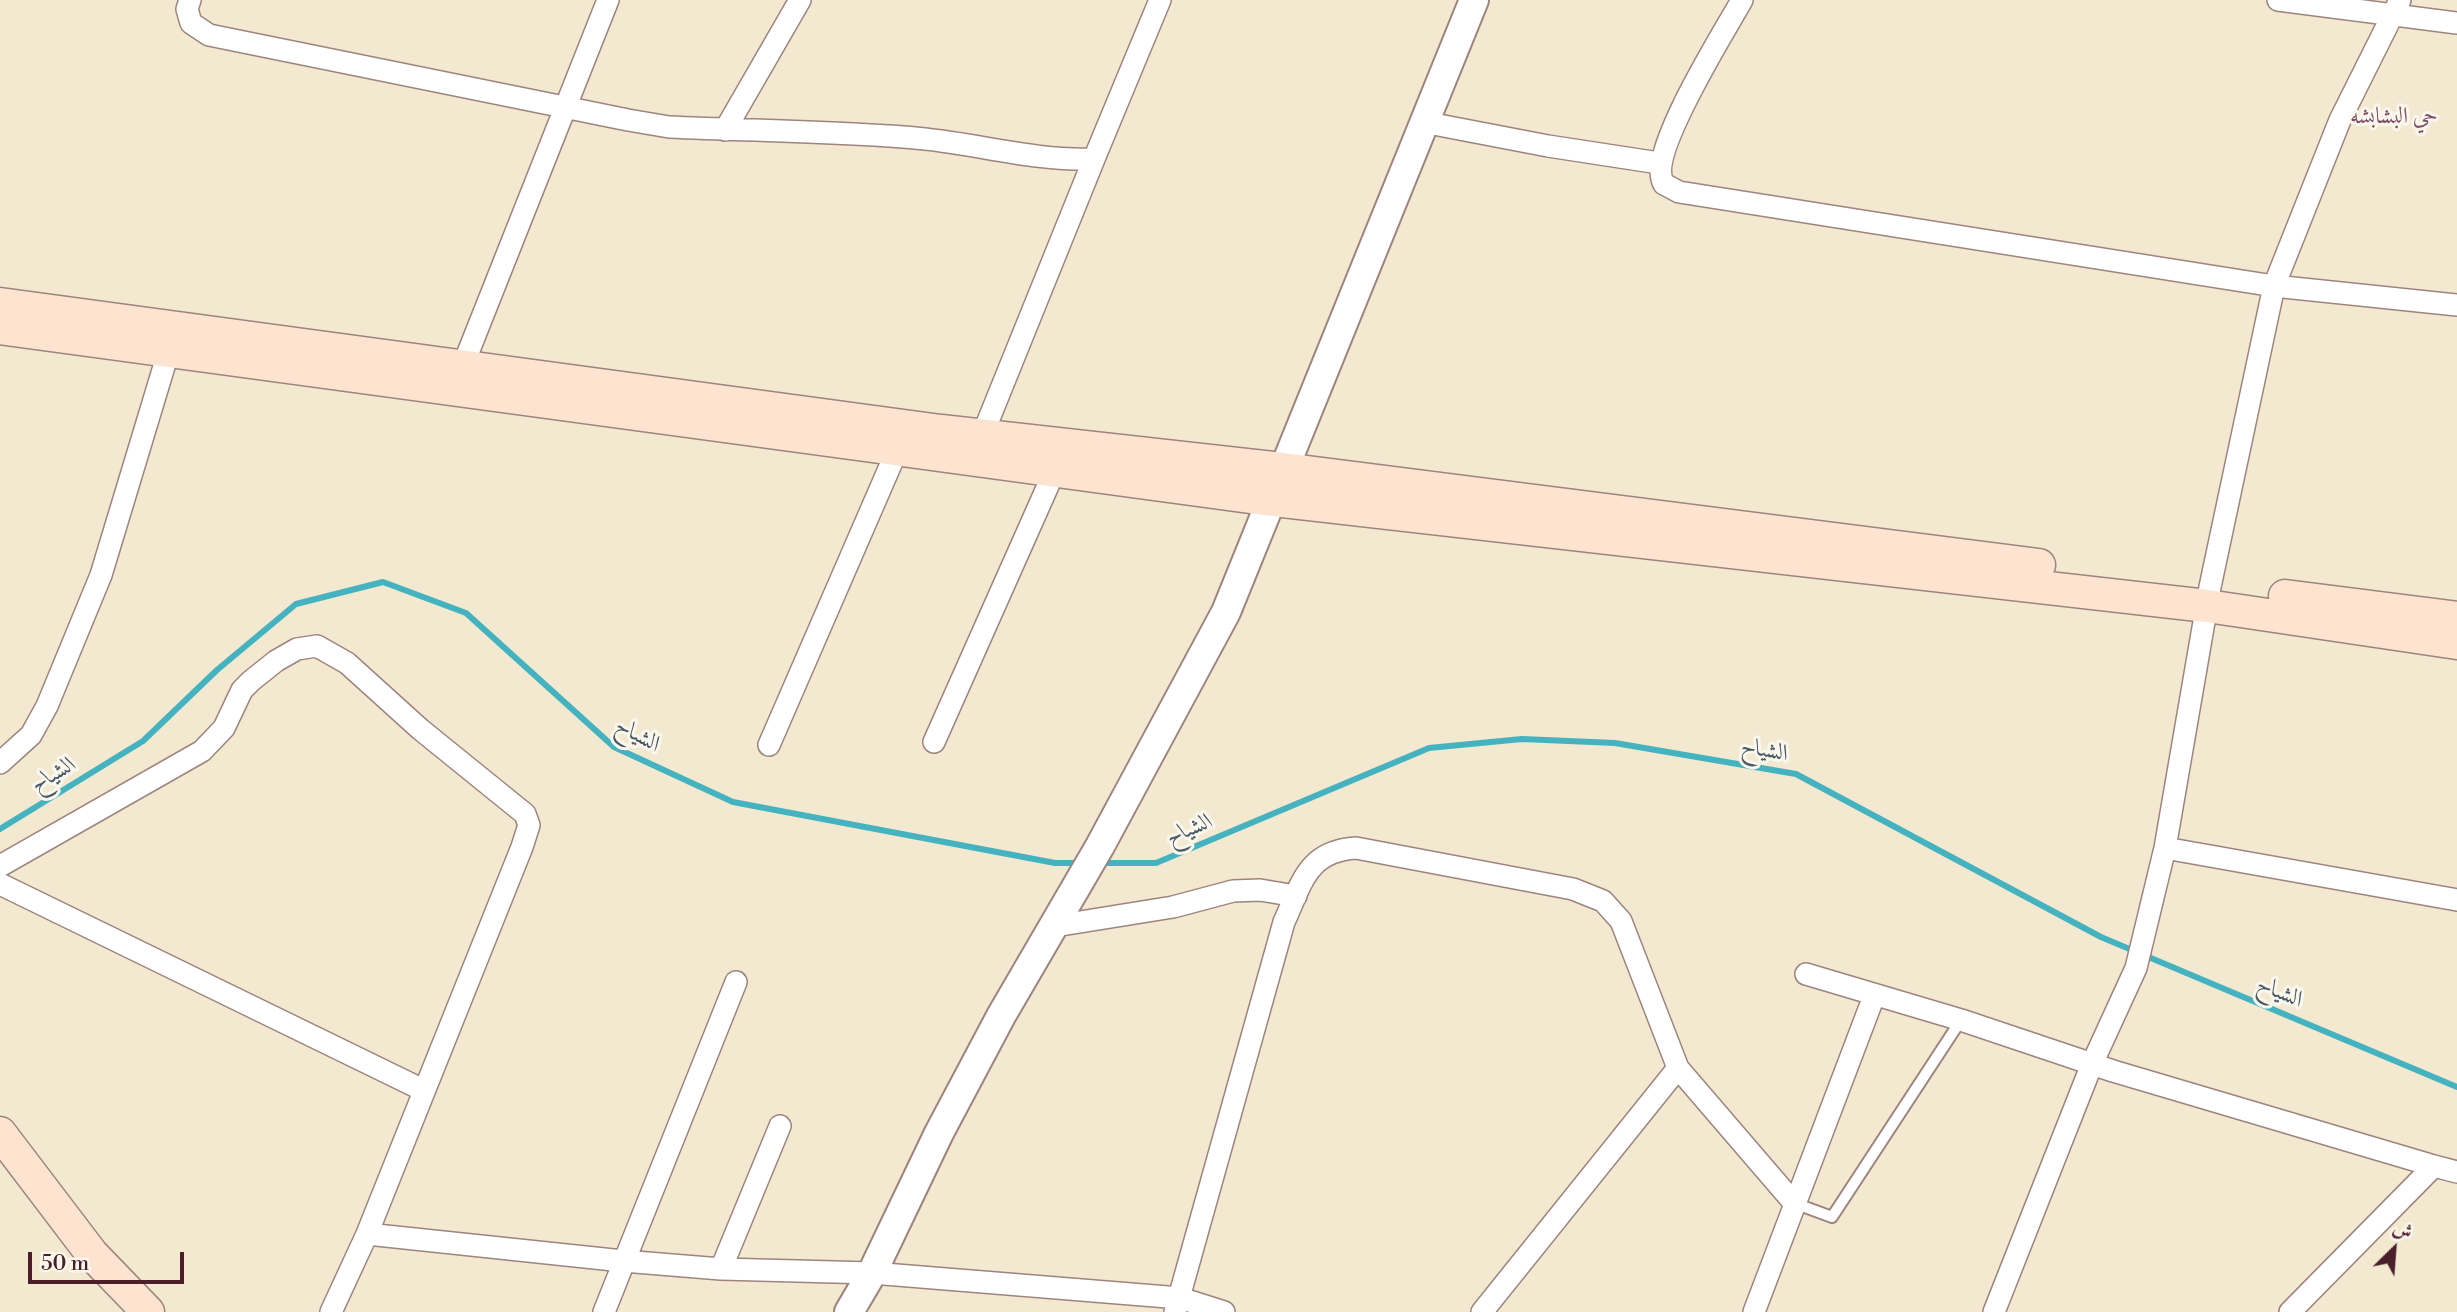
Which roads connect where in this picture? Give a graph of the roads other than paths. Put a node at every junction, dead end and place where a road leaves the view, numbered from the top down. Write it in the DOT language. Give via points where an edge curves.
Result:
graph roads {
  1 [pos="190,0"];
  2 [pos="608,0"];
  3 [pos="800,0"];
  4 [pos="1160,0"];
  5 [pos="1474,0"];
  6 [pos="1742,0"];
  7 [pos="2278,0"];
  8 [pos="2396,8"];
  9 [pos="2457,23"];
  10 [pos="565,106"];
  11 [pos="1423,122"];
  12 [pos="725,130"];
  13 [pos="1094,159"];
  14 [pos="1659,163"];
  15 [pos="2274,286"];
  16 [pos="0,304"];
  17 [pos="2457,305"];
  18 [pos="0,328"];
  19 [pos="169,350"];
  20 [pos="458,378"];
  21 [pos="982,436"];
  22 [pos="898,448"];
  23 [pos="1282,469"];
  24 [pos="1055,470"];
  25 [pos="1272,500"];
  26 [pos="2208,596"];
  27 [pos="2457,618"];
  28 [pos="2457,643"];
  29 [pos="934,742"];
  30 [pos="769,745"];
  31 [pos="0,763"];
  32 [pos="2165,848"];
  33 [pos="0,866"];
  34 [pos="0,884"];
  35 [pos="1296,896"];
  36 [pos="2457,900"];
  37 [pos="1055,926"];
  38 [pos="1806,974"];
  39 [pos="736,982"];
  40 [pos="1874,996"];
  41 [pos="1961,1020"];
  42 [pos="2092,1064"];
  43 [pos="1678,1068"];
  44 [pos="423,1090"];
  45 [pos="780,1126"];
  46 [pos="0,1133"];
  47 [pos="2434,1166"];
  48 [pos="2457,1172"];
  49 [pos="1794,1203"];
  50 [pos="367,1234"];
  51 [pos="623,1261"];
  52 [pos="721,1269"];
  53 [pos="872,1273"];
  54 [pos="1178,1305"];
  55 [pos="148,1312"];
  56 [pos="331,1312"];
  57 [pos="604,1312"];
  58 [pos="849,1312"];
  59 [pos="1224,1312"];
  60 [pos="1482,1312"];
  61 [pos="1754,1312"];
  62 [pos="1994,1312"];
  63 [pos="2290,1312"];
  1 -- 10 [label="street" via="191,23 209,35"];
  2 -- 10 [label="street"];
  3 -- 12 [label="street"];
  4 -- 13 [label="street"];
  5 -- 11 [label="street"];
  6 -- 14 [label="street" via="1680,111"];
  7 -- 8 [label="street"];
  8 -- 9 [label="street"];
  8 -- 15 [label="street" via="2340,120"];
  10 -- 12 [label="street" via="669,127"];
  10 -- 20 [label="street"];
  11 -- 14 [label="street"];
  11 -- 23 [label="street"];
  12 -- 13 [label="street" via="927,139 1026,156"];
  13 -- 21 [label="street"];
  14 -- 15 [label="street" via="1664,184 1690,197"];
  15 -- 17 [label="street"];
  15 -- 26 [label="street"];
  16 -- 20 [label="main road"];
  18 -- 19 [label="main road"];
  19 -- 20 [label="main road"];
  19 -- 31 [label="street" via="101,575 32,735"];
  20 -- 21 [label="main road"];
  20 -- 22 [label="main road"];
  21 -- 23 [label="main road"];
  22 -- 24 [label="main road"];
  22 -- 30 [label="street"];
  23 -- 25 [label="street"];
  23 -- 26 [label="main road"];
  24 -- 25 [label="main road"];
  24 -- 29 [label="street"];
  25 -- 26 [label="main road"];
  25 -- 37 [label="street" via="1226,612"];
  26 -- 27 [label="main road"];
  26 -- 28 [label="main road"];
  26 -- 32 [label="street"];
  32 -- 36 [label="street"];
  32 -- 42 [label="street" via="2136,968"];
  33 -- 44 [label="street" via="202,751 224,728 242,690 276,661 297,649 317,646 330,652 525,814 529,825"];
  34 -- 44 [label="street"];
  35 -- 37 [label="street" via="1233,891"];
  35 -- 43 [label="street" via="1319,858 1334,849 1356,848 1593,896 1620,921"];
  35 -- 54 [label="street" via="1264,989"];
  37 -- 53 [label="street" via="951,1110"];
  38 -- 40 [label="street"];
  39 -- 51 [label="street"];
  40 -- 41 [label="street"];
  40 -- 49 [label="street"];
  41 -- 42 [label="street"];
  41 -- 49 [label="lane" via="1832,1217"];
  42 -- 47 [label="street"];
  42 -- 62 [label="street"];
  43 -- 49 [label="street"];
  43 -- 60 [label="street"];
  44 -- 50 [label="street"];
  45 -- 52 [label="street"];
  46 -- 55 [label="main road" via="92,1254"];
  47 -- 48 [label="street"];
  47 -- 63 [label="street"];
  49 -- 61 [label="street"];
  50 -- 51 [label="street"];
  50 -- 56 [label="street"];
  51 -- 52 [label="street"];
  51 -- 57 [label="street"];
  52 -- 53 [label="street"];
  53 -- 54 [label="street"];
  53 -- 58 [label="street"];
  54 -- 59 [label="street"];
}
